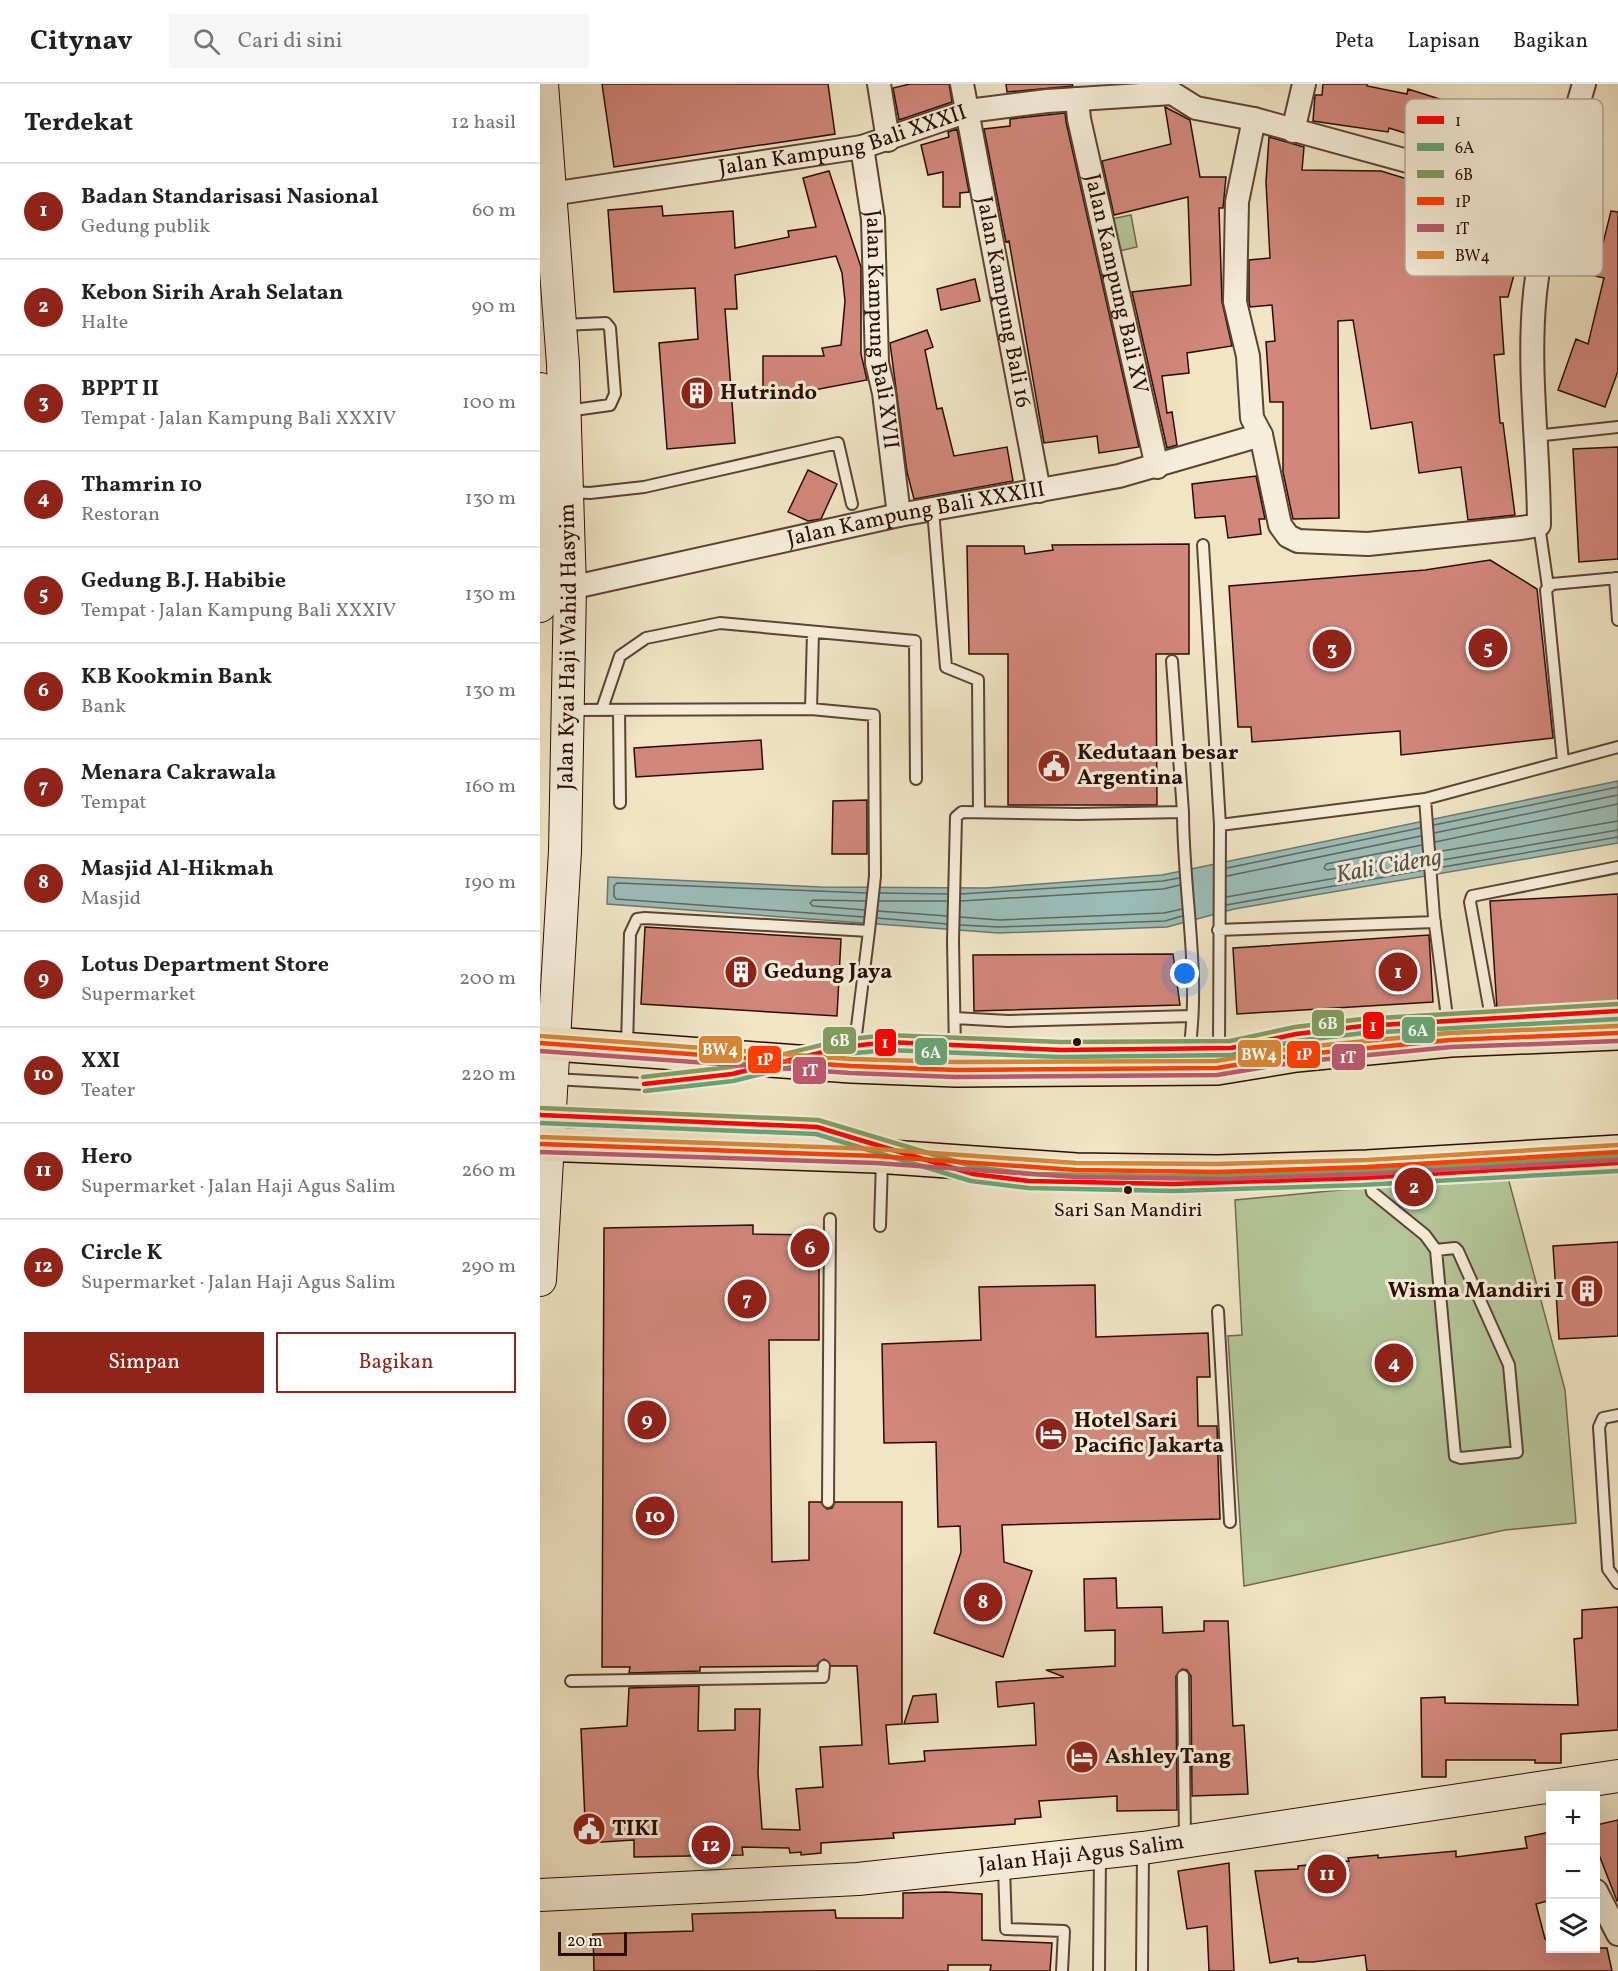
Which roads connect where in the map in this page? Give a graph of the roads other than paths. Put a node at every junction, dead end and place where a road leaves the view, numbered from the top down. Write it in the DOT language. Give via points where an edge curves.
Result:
graph roads {
  1 [pos="542,84"];
  2 [pos="879,84"];
  3 [pos="962,84"];
  4 [pos="1304,84"];
  5 [pos="1584,84"];
  6 [pos="1172,88"];
  7 [pos="1047,92"];
  8 [pos="1077,99"];
  9 [pos="1580,99"];
  10 [pos="968,111"];
  11 [pos="1254,119"];
  12 [pos="1293,131"];
  13 [pos="888,140"];
  14 [pos="862,147"];
  15 [pos="1405,161"];
  16 [pos="551,194"];
  17 [pos="1538,276"];
  18 [pos="560,325"];
  19 [pos="540,389"];
  20 [pos="565,411"];
  21 [pos="1618,427"];
  22 [pos="1260,435"];
  23 [pos="1534,436"];
  24 [pos="1157,467"];
  25 [pos="1039,491"];
  26 [pos="550,501"];
  27 [pos="852,504"];
  28 [pos="933,510"];
  29 [pos="899,515"];
  30 [pos="1539,525"];
  31 [pos="1203,545"];
  32 [pos="1617,578"];
  33 [pos="1548,587"];
  34 [pos="570,588"];
  35 [pos="540,606"];
  36 [pos="1618,620"];
  37 [pos="813,632"];
  38 [pos="1172,661"];
  39 [pos="568,710"];
  40 [pos="602,710"];
  41 [pos="619,710"];
  42 [pos="811,710"];
  43 [pos="1618,747"];
  44 [pos="1563,761"];
  45 [pos="916,779"];
  46 [pos="1425,801"];
  47 [pos="620,803"];
  48 [pos="979,812"];
  49 [pos="1183,812"];
  50 [pos="1220,827"];
  51 [pos="1618,867"];
  52 [pos="1435,920"];
  53 [pos="1218,928"];
  54 [pos="870,930"];
  55 [pos="1618,1011"];
  56 [pos="1192,1016"];
  57 [pos="955,1018"];
  58 [pos="1493,1028"];
  59 [pos="1448,1030"];
  60 [pos="1618,1033"];
  61 [pos="547,1044"];
  62 [pos="627,1051"];
  63 [pos="853,1056"];
  64 [pos="956,1058"];
  65 [pos="1203,1058"];
  66 [pos="785,1062"];
  67 [pos="546,1078"];
  68 [pos="545,1130"];
  69 [pos="1618,1152"];
  70 [pos="882,1157"];
  71 [pos="915,1159"];
  72 [pos="1618,1163"];
  73 [pos="1368,1172"];
  74 [pos="830,1219"];
  75 [pos="880,1226"];
  76 [pos="1436,1250"];
  77 [pos="540,1280"];
  78 [pos="1218,1311"];
  79 [pos="1618,1415"];
  80 [pos="828,1502"];
  81 [pos="1230,1522"];
  82 [pos="1618,1583"];
  83 [pos="824,1666"];
  84 [pos="1183,1676"];
  85 [pos="571,1681"];
  86 [pos="1618,1776"];
  87 [pos="1550,1790"];
  88 [pos="1185,1841"];
  89 [pos="1143,1848"];
  90 [pos="1100,1853"];
  91 [pos="1004,1863"];
  92 [pos="546,1892"];
  93 [pos="1600,1899"];
  94 [pos="1618,1934"];
  95 [pos="1062,1971"];
  96 [pos="1099,1971"];
  97 [pos="1142,1971"];
  1 -- 16 [label="main road, Jalan Kyai Haji Wahid Hasyim"];
  2 -- 13 [label="street"];
  3 -- 10 [label="street, Jalan Kampung Bali 16"];
  4 -- 12 [label="street"];
  5 -- 9 [label="street"];
  6 -- 8 [label="street, Jalan Kampung Bali XXXII"];
  6 -- 11 [label="street, Jalan Kampung Bali XXXII" via="1196,108"];
  7 -- 8 [label="street, Jalan Kampung Bali XXXII"];
  7 -- 10 [label="street, Jalan Kampung Bali XXXII"];
  8 -- 24 [label="street, Jalan Kampung Bali XV"];
  10 -- 13 [label="street, Jalan Kampung Bali XXXII"];
  10 -- 25 [label="street, Jalan Kampung Bali 16"];
  11 -- 12 [label="street, Jalan Kampung Bali XXXII"];
  11 -- 22 [label="street" via="1237,202 1234,302 1248,356 1252,418"];
  12 -- 15 [label="street, Jalan Kampung Bali XXXII"];
  13 -- 14 [label="street, Jalan Kampung Bali XXXII"];
  14 -- 16 [label="street, Jalan Kampung Bali XXXII"];
  14 -- 29 [label="street, Jalan Kampung Bali XVII" via="874,229 877,363"];
  16 -- 18 [label="main road, Jalan Kyai Haji Wahid Hasyim"];
  17 -- 23 [label="street" via="1532,358"];
  18 -- 20 [label="main road, Jalan Kyai Haji Wahid Hasyim"];
  18 -- 20 [label="lane" via="606,323 610,328 615,394 610,405"];
  19 -- 26 [label="main road, Jalan Kyai Haji Wahid Hasyim"];
  20 -- 26 [label="main road, Jalan Kyai Haji Wahid Hasyim"];
  21 -- 23 [label="lane"];
  22 -- 24 [label="street, Jalan Kampung Bali XXXIII"];
  22 -- 30 [label="street" via="1280,525 1298,541 1368,544"];
  23 -- 30 [label="street"];
  24 -- 25 [label="street, Jalan Kampung Bali XXXIII"];
  25 -- 28 [label="street, Jalan Kampung Bali XXXIII"];
  26 -- 27 [label="lane" via="644,487 838,443"];
  26 -- 34 [label="main road, Jalan Kyai Haji Wahid Hasyim"];
  26 -- 35 [label="main road, Jalan Kyai Haji Wahid Hasyim"];
  28 -- 29 [label="street, Jalan Kampung Bali XXXIII"];
  28 -- 48 [label="lane" via="946,667 978,680"];
  29 -- 34 [label="street, Jalan Kampung Bali XXXIII"];
  30 -- 33 [label="lane"];
  31 -- 50 [label="lane"];
  32 -- 33 [label="lane"];
  32 -- 36 [label="lane"];
  33 -- 44 [label="lane" via="1545,597"];
  34 -- 39 [label="main road, Jalan Kyai Haji Wahid Hasyim"];
  37 -- 40 [label="lane" via="720,623 646,638 620,656"];
  37 -- 42 [label="lane"];
  37 -- 45 [label="lane" via="915,641"];
  38 -- 49 [label="lane"];
  39 -- 40 [label="lane"];
  39 -- 61 [label="main road, Jalan Kyai Haji Wahid Hasyim" via="565,850"];
  40 -- 41 [label="lane"];
  41 -- 42 [label="lane"];
  41 -- 47 [label="lane"];
  42 -- 54 [label="lane" via="874,715 875,876"];
  43 -- 44 [label="lane"];
  44 -- 46 [label="lane"];
  46 -- 50 [label="lane"];
  46 -- 52 [label="lane"];
  48 -- 49 [label="lane"];
  48 -- 57 [label="lane" via="962,812 956,817"];
  49 -- 56 [label="lane"];
  50 -- 53 [label="lane"];
  51 -- 58 [label="lane" via="1472,896 1470,903"];
  52 -- 53 [label="lane"];
  52 -- 59 [label="lane"];
  53 -- 65 [label="lane" via="1220,1000"];
  54 -- 62 [label="lane" via="637,919 630,934"];
  54 -- 63 [label="lane"];
  55 -- 58 [label="lane"];
  56 -- 57 [label="lane" via="1008,1021"];
  56 -- 65 [label="lane"];
  57 -- 64 [label="lane"];
  58 -- 59 [label="main road"];
  58 -- 60 [label="main road"];
  59 -- 65 [label="main road" via="1296,1055"];
  61 -- 62 [label="main road"];
  61 -- 67 [label="main road, Jalan Kyai Haji Wahid Hasyim"];
  62 -- 66 [label="main road"];
  63 -- 64 [label="main road"];
  63 -- 66 [label="main road"];
  64 -- 65 [label="main road"];
  66 -- 67 [label="lane" via="732,1074 644,1084"];
  67 -- 68 [label="main road, Jalan Kyai Haji Wahid Hasyim"];
  68 -- 70 [label="main road"];
  68 -- 71 [label="lane" via="817,1127"];
  68 -- 77 [label="main road, Jalan Kyai Haji Wahid Hasyim"];
  69 -- 73 [label="main road"];
  70 -- 71 [label="main road"];
  70 -- 75 [label="lane"];
  71 -- 73 [label="main road" via="1076,1170"];
  72 -- 73 [label="lane"];
  73 -- 76 [label="lane" via="1372,1192 1425,1235"];
  74 -- 80 [label="lane"];
  76 -- 76 [label="lane" via="1455,1456 1517,1452 1509,1365 1458,1251"];
  78 -- 81 [label="lane"];
  79 -- 82 [label="lane" via="1603,1418 1599,1427 1608,1569"];
  83 -- 85 [label="lane" via="823,1677"];
  84 -- 88 [label="lane"];
  86 -- 87 [label="main road, Jalan Haji Agus Salim"];
  87 -- 88 [label="main road, Jalan Haji Agus Salim"];
  88 -- 89 [label="main road, Jalan Haji Agus Salim"];
  89 -- 90 [label="main road, Jalan Haji Agus Salim"];
  89 -- 97 [label="lane"];
  90 -- 91 [label="main road, Jalan Haji Agus Salim"];
  90 -- 96 [label="lane"];
  91 -- 92 [label="main road, Jalan Haji Agus Salim" via="858,1879"];
  91 -- 95 [label="lane" via="1006,1929 1064,1931"];
  93 -- 94 [label="street"];
}
